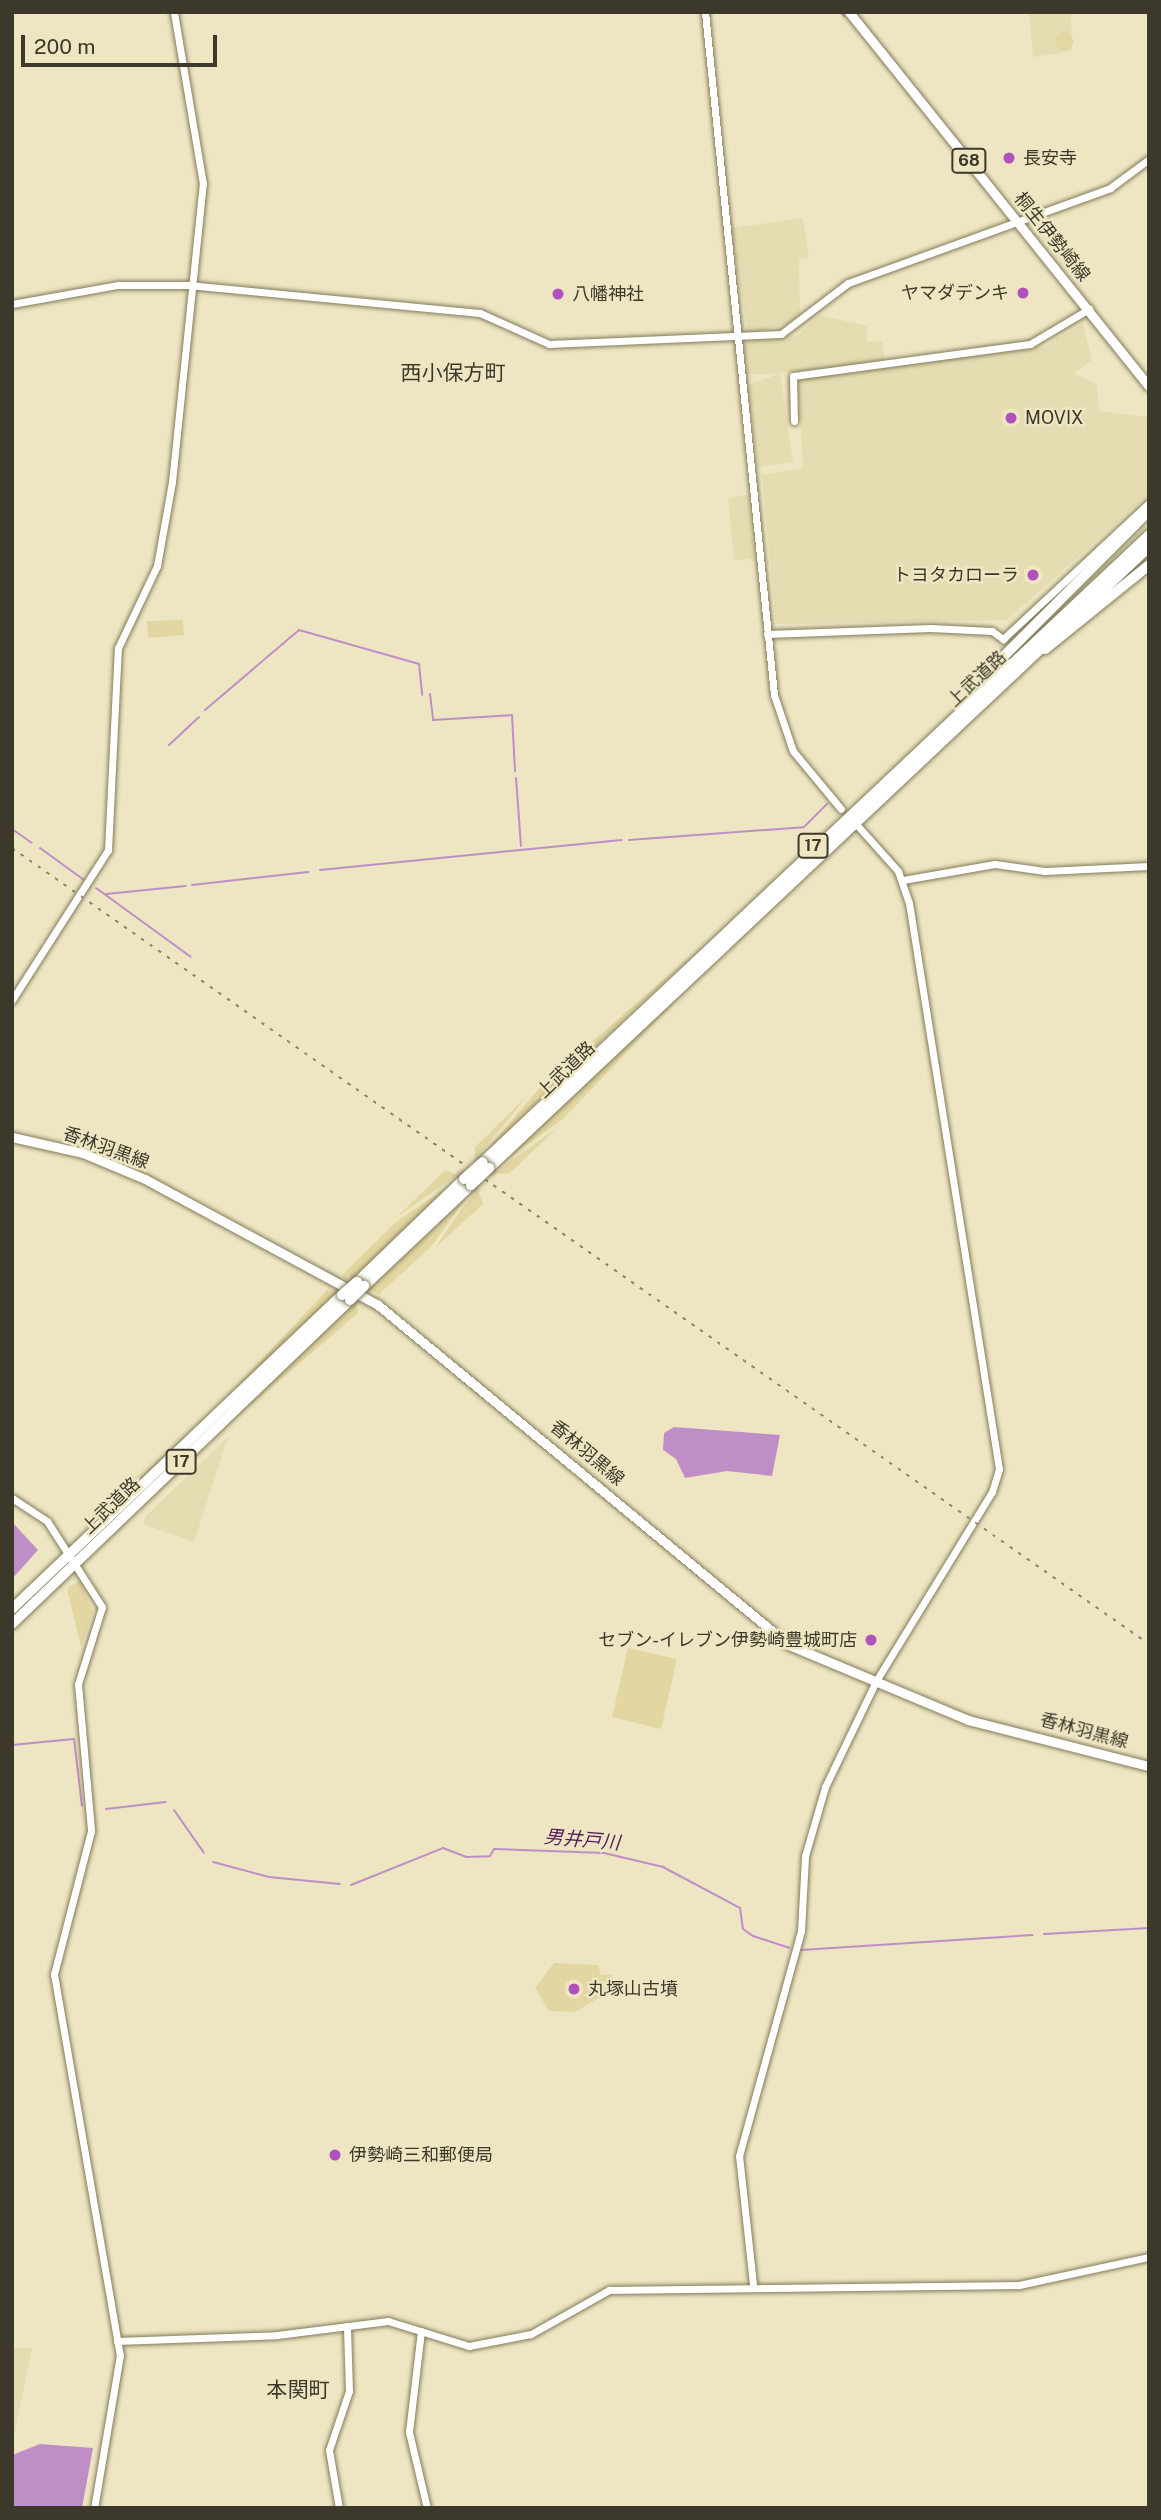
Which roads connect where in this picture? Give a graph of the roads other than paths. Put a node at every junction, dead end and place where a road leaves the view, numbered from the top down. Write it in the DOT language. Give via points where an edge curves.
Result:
graph roads {
  1 [pos="174,12"];
  2 [pos="705,12"];
  3 [pos="849,12"];
  4 [pos="1149,159"];
  5 [pos="1018,220"];
  6 [pos="196,286"];
  7 [pos="12,304"];
  8 [pos="1089,309"];
  9 [pos="740,337"];
  10 [pos="1149,386"];
  11 [pos="794,421"];
  12 [pos="1149,503"];
  13 [pos="1149,511"];
  14 [pos="1149,534"];
  15 [pos="1149,547"];
  16 [pos="1149,565"];
  17 [pos="767,634"];
  18 [pos="955,718"];
  19 [pos="841,809"];
  20 [pos="857,825"];
  21 [pos="1149,866"];
  22 [pos="903,880"];
  23 [pos="12,1000"];
  24 [pos="12,1137"];
  25 [pos="12,1498"];
  26 [pos="74,1558"];
  27 [pos="36,1601"];
  28 [pos="12,1609"];
  29 [pos="12,1624"];
  30 [pos="12,1631"];
  31 [pos="876,1681"];
  32 [pos="1149,1766"];
  33 [pos="1149,2257"];
  34 [pos="752,2284"];
  35 [pos="347,2326"];
  36 [pos="421,2331"];
  37 [pos="117,2341"];
  38 [pos="94,2508"];
  39 [pos="339,2508"];
  40 [pos="427,2508"];
  1 -- 6 [label="street" via="202,170"];
  2 -- 9 [label="street"];
  3 -- 5 [label="main road, 桐生伊勢崎線 / 68"];
  4 -- 5 [label="street" via="1110,188"];
  5 -- 8 [label="main road, 桐生伊勢崎線 / 68"];
  5 -- 9 [label="street" via="848,283 788,332"];
  6 -- 7 [label="street" via="118,285"];
  6 -- 9 [label="street" via="480,313 549,344"];
  6 -- 23 [label="street" via="159,557 118,648 108,850"];
  8 -- 10 [label="main road, 桐生伊勢崎線 / 68"];
  8 -- 11 [label="street" via="1030,344 793,376"];
  9 -- 17 [label="street"];
  12 -- 17 [label="street" via="1003,639 992,631 930,628"];
  13 -- 18 [label="highway"];
  14 -- 18 [label="highway, 上武道路 / 17"];
  15 -- 18 [label="highway, 上武道路 / 17"];
  16 -- 18 [label="highway"];
  17 -- 19 [label="street" via="782,729 809,775"];
  18 -- 26 [label="highway, 上武道路 / 17, bridge"];
  20 -- 22 [label="street"];
  21 -- 22 [label="street" via="1045,871 995,864"];
  22 -- 31 [label="street" via="1000,1463 992,1492"];
  24 -- 31 [label="main road, 香林羽黒線" via="82,1153 145,1179 373,1302 565,1454 770,1634"];
  25 -- 26 [label="street" via="36,1510"];
  26 -- 27 [label="highway, 上武道路 / 17"];
  26 -- 28 [label="highway, 上武道路 / 17"];
  26 -- 37 [label="street" via="98,1594 102,1614 78,1684 92,1815 57,1955 55,1986"];
  27 -- 29 [label="highway, 上武道路 / 17"];
  27 -- 30 [label="highway"];
  31 -- 32 [label="main road, 香林羽黒線" via="968,1720"];
  31 -- 34 [label="street" via="832,1762 812,1831 801,1931 739,2156"];
  33 -- 34 [label="street" via="1018,2285"];
  34 -- 36 [label="street" via="609,2290 531,2333 479,2344 453,2343"];
  35 -- 36 [label="street" via="388,2322"];
  35 -- 37 [label="street" via="277,2335"];
  35 -- 39 [label="street" via="348,2391 329,2450"];
  36 -- 40 [label="street" via="409,2432"];
  37 -- 38 [label="street" via="119,2375"];
}
